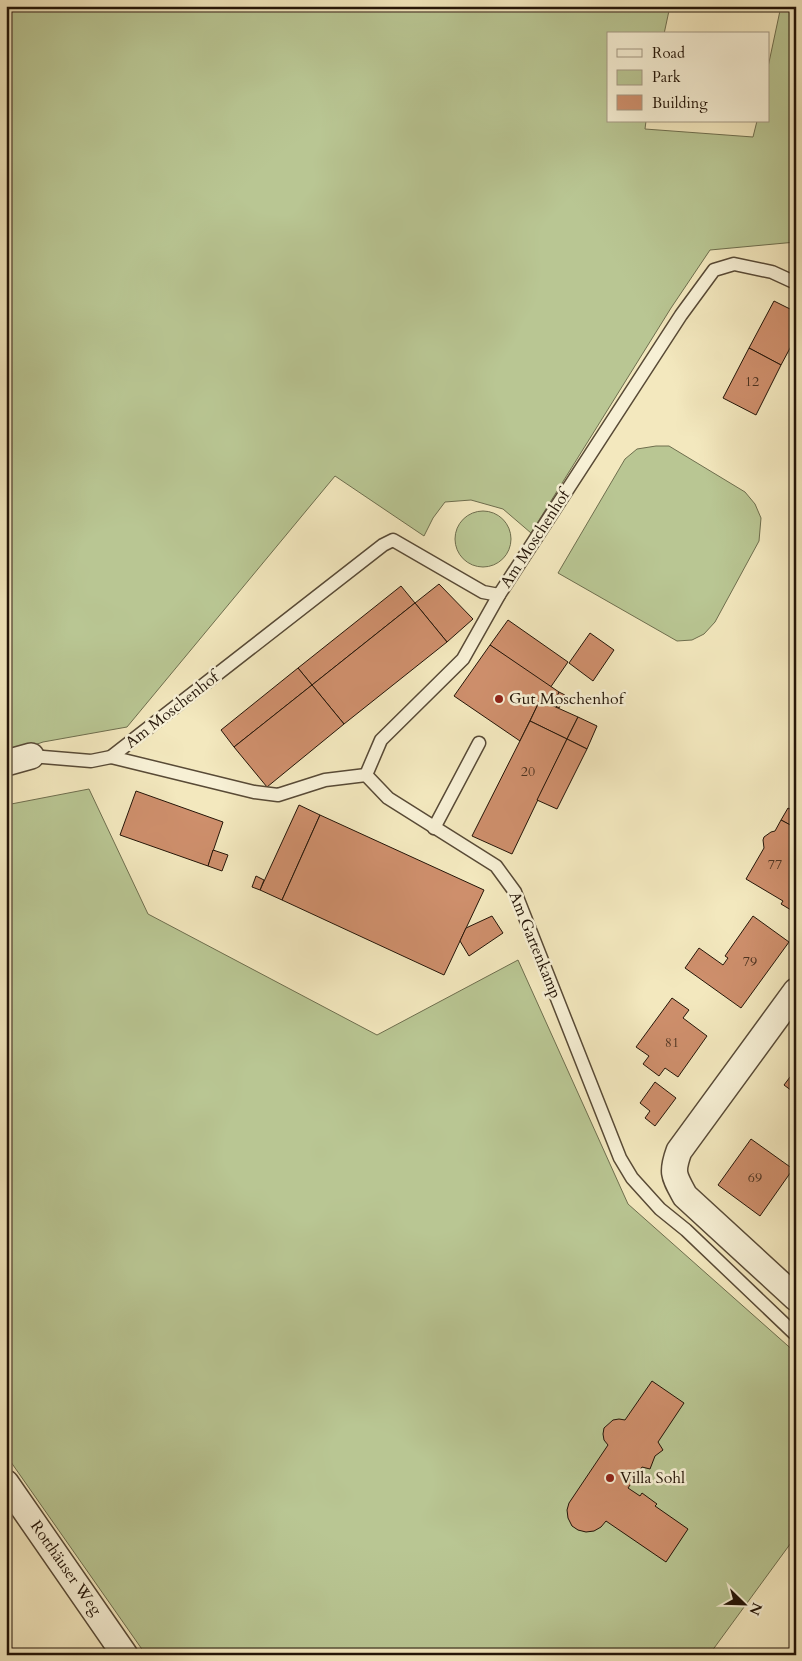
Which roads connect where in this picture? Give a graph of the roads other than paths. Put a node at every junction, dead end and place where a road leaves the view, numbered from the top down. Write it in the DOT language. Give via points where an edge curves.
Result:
graph roads {
  1 [pos="796,283"];
  2 [pos="499,595"];
  3 [pos="479,743"];
  4 [pos="31,756"];
  5 [pos="111,758"];
  6 [pos="6,763"];
  7 [pos="366,774"];
  8 [pos="434,828"];
  9 [pos="796,992"];
  10 [pos="796,1298"];
  11 [pos="796,1335"];
  12 [pos="6,1483"];
  13 [pos="126,1655"];
  1 -- 2 [label="lane, Am Moschenhof" via="772,272 734,264 714,270 681,314"];
  2 -- 5 [label="lane, Am Moschenhof" via="483,592 393,540"];
  2 -- 7 [label="lane" via="463,660 381,740"];
  3 -- 8 [label="lane"];
  4 -- 5 [label="lane, Am Moschenhof" via="91,761"];
  4 -- 6 [label="street, Am Moschenhof"];
  5 -- 7 [label="lane" via="278,795 325,780"];
  7 -- 8 [label="lane, Am Gartenkamp" via="388,798"];
  8 -- 11 [label="lane, Am Gartenkamp" via="496,866 515,892 620,1158 632,1178 660,1209"];
  9 -- 10 [label="street" via="679,1151 673,1166 685,1196"];
  12 -- 13 [label="street, Rotthäuser Weg"];
}
